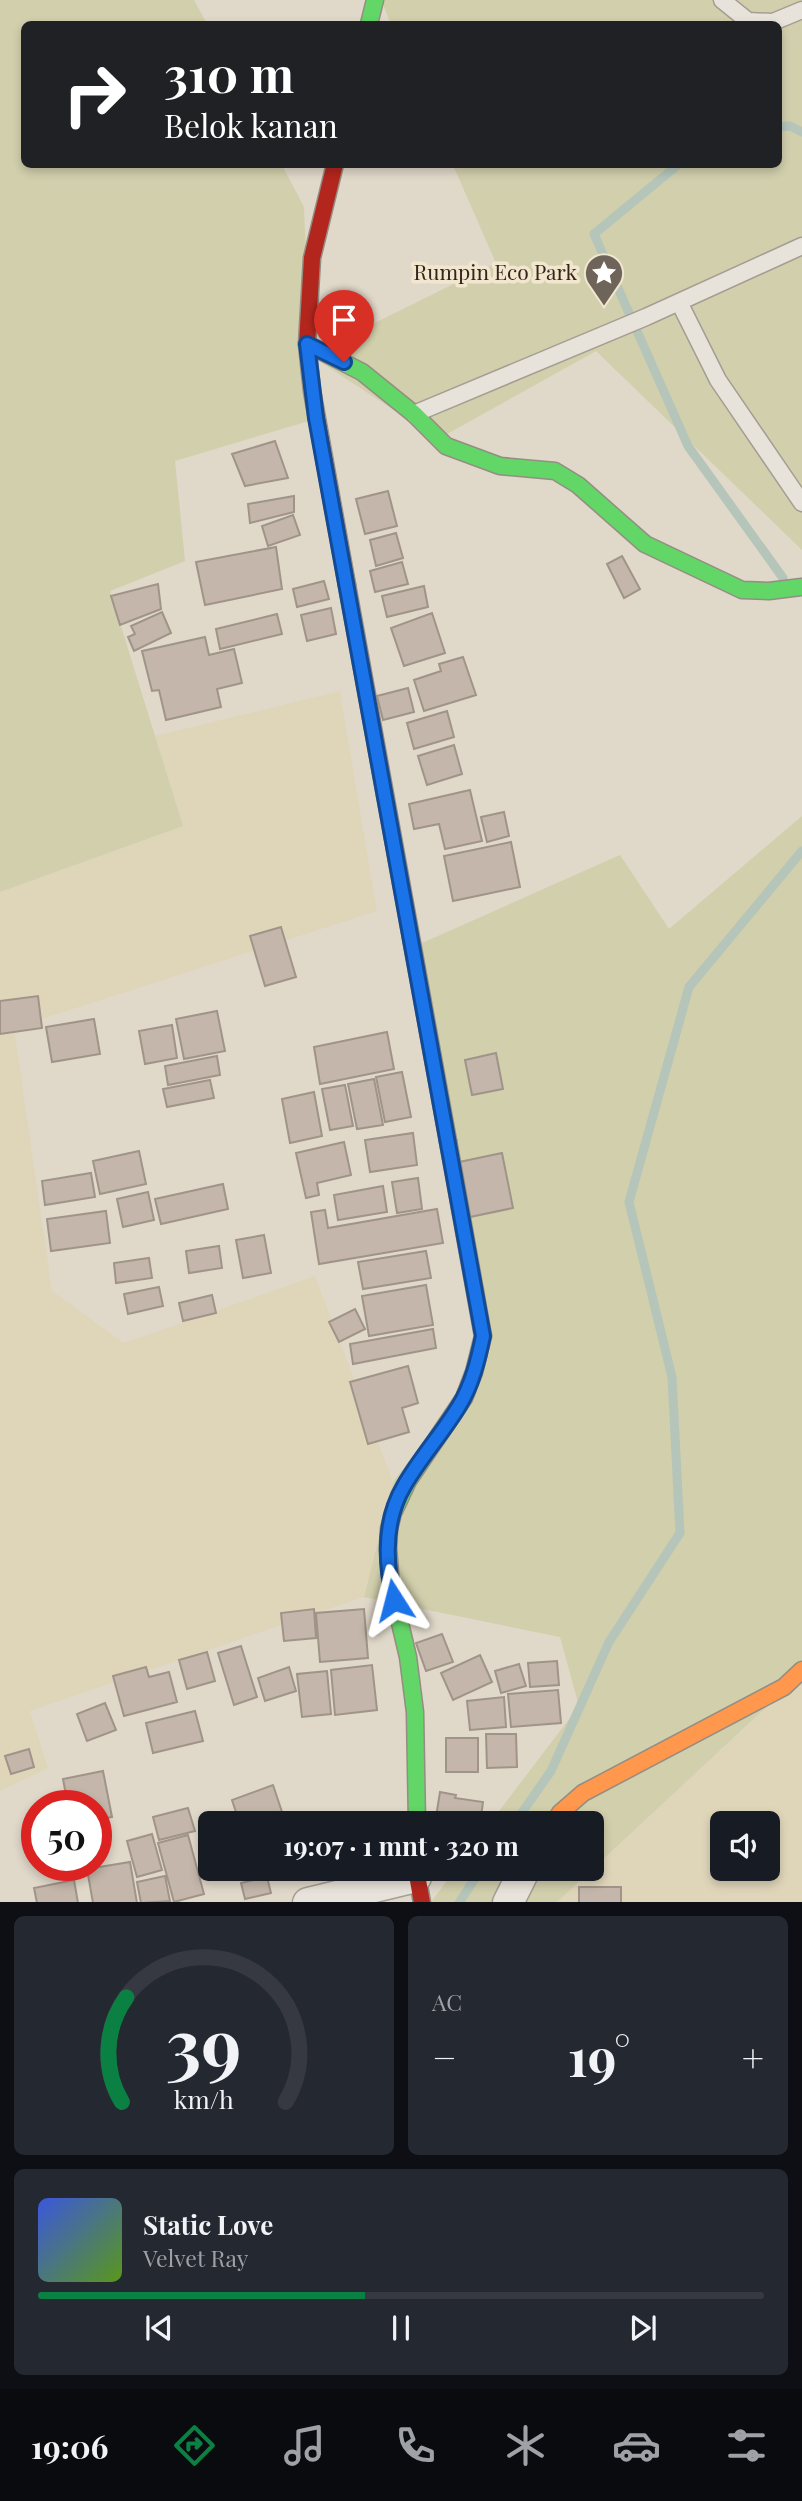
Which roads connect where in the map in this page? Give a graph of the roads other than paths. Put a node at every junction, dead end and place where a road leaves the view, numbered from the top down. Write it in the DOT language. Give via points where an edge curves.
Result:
graph roads {
  1 [pos="375,0"];
  2 [pos="722,0"];
  3 [pos="802,10"];
  4 [pos="370,21"];
  5 [pos="748,21"];
  6 [pos="775,21"];
  7 [pos="334,168"];
  8 [pos="802,246"];
  9 [pos="679,302"];
  10 [pos="307,344"];
  11 [pos="414,414"];
  12 [pos="802,503"];
  13 [pos="802,587"];
  14 [pos="802,1670"];
  15 [pos="417,1811"];
  16 [pos="562,1811"];
  17 [pos="519,1881"];
  18 [pos="418,1883"];
  19 [pos="308,1902"];
  20 [pos="508,1902"];
  1 -- 4 [label="main road"];
  2 -- 5 [label="lane"];
  3 -- 6 [label="lane"];
  7 -- 10 [label="main road" via="312,258"];
  8 -- 9 [label="lane"];
  9 -- 11 [label="lane"];
  9 -- 12 [label="lane" via="718,380"];
  10 -- 11 [label="main road" via="362,372"];
  10 -- 15 [label="main road" via="483,1336 460,1405 403,1488 388,1527 388,1576 411,1673 419,1741"];
  11 -- 13 [label="main road" via="446,446 500,466 555,471 578,485 645,544 742,590"];
  14 -- 16 [label="main road" via="784,1687 583,1793"];
  17 -- 20 [label="street"];
  18 -- 19 [label="street"];
}
